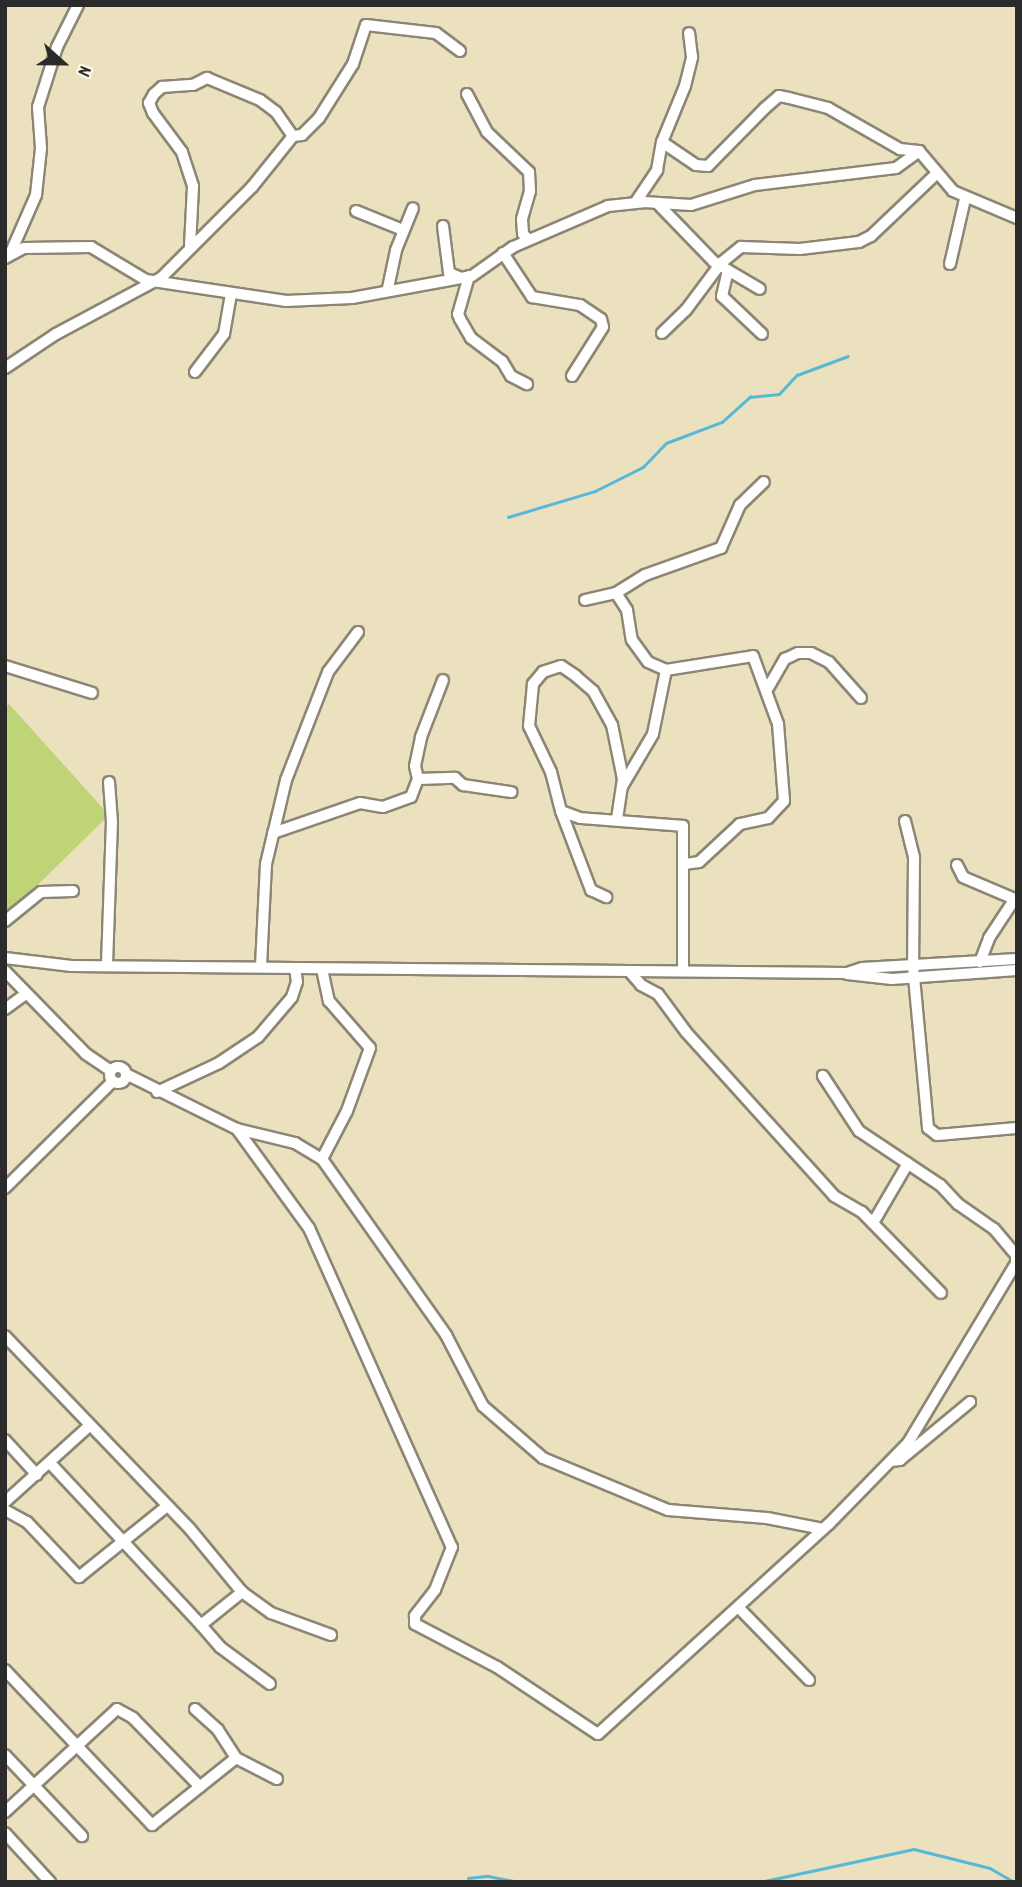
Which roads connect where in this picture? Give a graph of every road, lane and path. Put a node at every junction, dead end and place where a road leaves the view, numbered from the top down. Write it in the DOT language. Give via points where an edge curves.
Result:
graph roads {
  1 [pos="78,5"];
  2 [pos="689,33"];
  3 [pos="460,51"];
  4 [pos="467,94"];
  5 [pos="293,136"];
  6 [pos="662,142"];
  7 [pos="919,151"];
  8 [pos="935,175"];
  9 [pos="965,199"];
  10 [pos="635,203"];
  11 [pos="659,205"];
  12 [pos="413,208"];
  13 [pos="356,211"];
  14 [pos="1017,218"];
  15 [pos="443,226"];
  16 [pos="403,230"];
  17 [pos="529,240"];
  18 [pos="190,247"];
  19 [pos="503,253"];
  20 [pos="8,255"];
  21 [pos="950,264"];
  22 [pos="724,267"];
  23 [pos="472,275"];
  24 [pos="156,282"];
  25 [pos="388,288"];
  26 [pos="760,289"];
  27 [pos="232,294"];
  28 [pos="662,333"];
  29 [pos="762,334"];
  30 [pos="5,369"];
  31 [pos="195,372"];
  32 [pos="572,376"];
  33 [pos="527,384"];
  34 [pos="764,482"];
  35 [pos="616,593"];
  36 [pos="586,600"];
  37 [pos="358,632"];
  38 [pos="5,666"];
  39 [pos="666,670"];
  40 [pos="443,680"];
  41 [pos="768,688"];
  42 [pos="92,693"];
  43 [pos="861,698"];
  44 [pos="418,779"];
  45 [pos="109,782"];
  46 [pos="623,785"];
  47 [pos="510,792"];
  48 [pos="561,811"];
  49 [pos="617,819"];
  50 [pos="905,821"];
  51 [pos="273,833"];
  52 [pos="684,864"];
  53 [pos="957,865"];
  54 [pos="73,891"];
  55 [pos="606,897"];
  56 [pos="1015,900"];
  57 [pos="5,921"];
  58 [pos="5,958"];
  59 [pos="1017,959"];
  60 [pos="980,961"];
  61 [pos="963,963"];
  62 [pos="107,964"];
  63 [pos="261,966"];
  64 [pos="913,966"];
  65 [pos="295,968"];
  66 [pos="322,969"];
  67 [pos="1017,970"];
  68 [pos="5,971"];
  69 [pos="629,971"];
  70 [pos="684,971"];
  71 [pos="847,973"];
  72 [pos="964,975"];
  73 [pos="914,978"];
  74 [pos="26,995"];
  75 [pos="5,1009"];
  76 [pos="112,1076"];
  77 [pos="823,1076"];
  78 [pos="157,1092"];
  79 [pos="1017,1128"];
  80 [pos="237,1129"];
  81 [pos="322,1159"];
  82 [pos="908,1163"];
  83 [pos="5,1188"];
  84 [pos="873,1223"];
  85 [pos="1014,1275"];
  86 [pos="941,1293"];
  87 [pos="7,1342"];
  88 [pos="970,1402"];
  89 [pos="89,1426"];
  90 [pos="5,1440"];
  91 [pos="891,1461"];
  92 [pos="50,1463"];
  93 [pos="37,1475"];
  94 [pos="5,1502"];
  95 [pos="167,1506"];
  96 [pos="5,1510"];
  97 [pos="823,1530"];
  98 [pos="124,1542"];
  99 [pos="242,1592"];
  100 [pos="738,1607"];
  101 [pos="201,1625"];
  102 [pos="331,1635"];
  103 [pos="5,1670"];
  104 [pos="809,1680"];
  105 [pos="270,1684"];
  106 [pos="195,1709"];
  107 [pos="78,1748"];
  108 [pos="5,1755"];
  109 [pos="236,1758"];
  110 [pos="277,1779"];
  111 [pos="34,1787"];
  112 [pos="200,1787"];
  113 [pos="5,1812"];
  114 [pos="5,1833"];
  115 [pos="82,1836"];
  116 [pos="50,1882"];
  1 -- 20 [label="street" via="57,47 38,107 41,148 36,195"];
  2 -- 6 [label="street" via="690,67"];
  3 -- 5 [label="street" via="436,33 366,25 353,64 326,107 310,128"];
  4 -- 17 [label="street" via="487,132 529,172 530,191 522,219 523,234"];
  5 -- 18 [label="street" via="252,187"];
  5 -- 18 [label="street" via="276,112 260,100 207,78 193,85 162,87 154,94 149,103 153,113 182,152 193,186"];
  6 -- 7 [label="street" via="696,165 708,166 779,96 828,108 900,149"];
  6 -- 10 [label="street" via="657,170"];
  7 -- 8 [label="street"];
  7 -- 11 [label="street" via="896,168 801,177 691,205"];
  8 -- 9 [label="street"];
  8 -- 22 [label="street" via="867,239 800,248 747,245"];
  9 -- 14 [label="street" via="988,203"];
  9 -- 21 [label="street"];
  10 -- 11 [label="street"];
  10 -- 17 [label="street" via="608,206"];
  11 -- 22 [label="street"];
  12 -- 16 [label="street"];
  13 -- 16 [label="street"];
  15 -- 23 [label="street" via="451,275"];
  16 -- 25 [label="street"];
  17 -- 19 [label="street"];
  18 -- 24 [label="street"];
  19 -- 23 [label="street"];
  19 -- 32 [label="street" via="532,297 580,305 601,318 603,327"];
  20 -- 24 [label="street" via="55,246 91,247 135,277"];
  22 -- 26 [label="street"];
  22 -- 28 [label="street"];
  22 -- 29 [label="street" via="722,296"];
  23 -- 25 [label="street" via="407,289"];
  23 -- 33 [label="street" via="460,319 471,338 502,362 511,376"];
  24 -- 27 [label="street"];
  24 -- 30 [label="street" via="56,334"];
  25 -- 27 [label="street" via="352,298 286,301"];
  27 -- 31 [label="street" via="225,334"];
  34 -- 35 [label="street" via="740,505 721,548 645,575"];
  35 -- 36 [label="street"];
  35 -- 39 [label="street" via="627,610 632,639 648,662"];
  37 -- 51 [label="street" via="338,656 310,713"];
  38 -- 42 [label="street"];
  39 -- 41 [label="street" via="748,655 756,661"];
  39 -- 46 [label="street" via="653,734"];
  40 -- 44 [label="street" via="418,748"];
  41 -- 43 [label="street" via="785,659 811,653 829,662"];
  41 -- 52 [label="street" via="778,724 785,801 768,818 740,824 699,862"];
  44 -- 47 [label="street" via="455,778 463,785"];
  44 -- 51 [label="street" via="407,800 383,807 360,803"];
  45 -- 62 [label="street"];
  46 -- 48 [label="street" via="614,732 593,691 561,666 543,672 533,684 529,726 551,772"];
  46 -- 49 [label="street"];
  48 -- 49 [label="street" via="580,818"];
  48 -- 55 [label="street" via="591,890"];
  49 -- 52 [label="street" via="683,826"];
  50 -- 64 [label="street" via="915,858"];
  51 -- 63 [label="street" via="260,915"];
  52 -- 70 [label="street"];
  53 -- 56 [label="street" via="963,877"];
  54 -- 57 [label="street" via="41,892"];
  56 -- 60 [label="street" via="989,938"];
  58 -- 62 [label="street" via="72,966"];
  59 -- 60 [label="street"];
  60 -- 61 [label="street"];
  61 -- 64 [label="street"];
  61 -- 72 [label="street"];
  62 -- 63 [label="street"];
  63 -- 65 [label="street"];
  64 -- 71 [label="street"];
  64 -- 73 [label="street"];
  65 -- 66 [label="street"];
  65 -- 78 [label="street" via="292,997 258,1037 219,1063"];
  66 -- 69 [label="street"];
  66 -- 81 [label="street" via="329,1001 370,1048 347,1111"];
  67 -- 72 [label="street"];
  68 -- 74 [label="street"];
  69 -- 70 [label="street"];
  69 -- 84 [label="street" via="641,985 658,994 834,1196"];
  70 -- 71 [label="street"];
  71 -- 73 [label="street" via="861,978"];
  72 -- 73 [label="street"];
  73 -- 79 [label="street" via="931,1132 943,1135"];
  74 -- 75 [label="street"];
  74 -- 76 [label="street"];
  76 -- 78 [label="street" via="122,1083 126,1074"];
  76 -- 83 [label="street"];
  77 -- 82 [label="street" via="859,1131"];
  78 -- 80 [label="street"];
  80 -- 81 [label="street" via="295,1143"];
  80 -- 100 [label="street" via="309,1228 452,1547 415,1624 497,1667 598,1734"];
  81 -- 97 [label="street" via="446,1335 482,1406 543,1458 668,1510 767,1518"];
  82 -- 84 [label="street"];
  82 -- 85 [label="street" via="995,1229 1016,1255"];
  84 -- 86 [label="street"];
  85 -- 91 [label="street" via="924,1422"];
  87 -- 89 [label="street"];
  88 -- 91 [label="street" via="900,1460"];
  89 -- 92 [label="street"];
  89 -- 95 [label="street"];
  90 -- 93 [label="street"];
  91 -- 97 [label="street"];
  92 -- 93 [label="street"];
  92 -- 98 [label="street"];
  93 -- 94 [label="street"];
  95 -- 98 [label="street"];
  95 -- 99 [label="street"];
  96 -- 98 [label="street" via="27,1522 79,1577"];
  97 -- 100 [label="street"];
  98 -- 101 [label="street"];
  99 -- 101 [label="street"];
  99 -- 102 [label="street" via="271,1613"];
  100 -- 104 [label="street"];
  101 -- 105 [label="street" via="219,1647"];
  103 -- 107 [label="street"];
  106 -- 109 [label="street" via="218,1730"];
  107 -- 111 [label="street"];
  107 -- 112 [label="street" via="152,1825"];
  107 -- 112 [label="street" via="110,1712 120,1709"];
  108 -- 111 [label="street"];
  109 -- 110 [label="street"];
  109 -- 112 [label="street"];
  111 -- 113 [label="street"];
  111 -- 115 [label="street"];
  114 -- 116 [label="street"];
}
